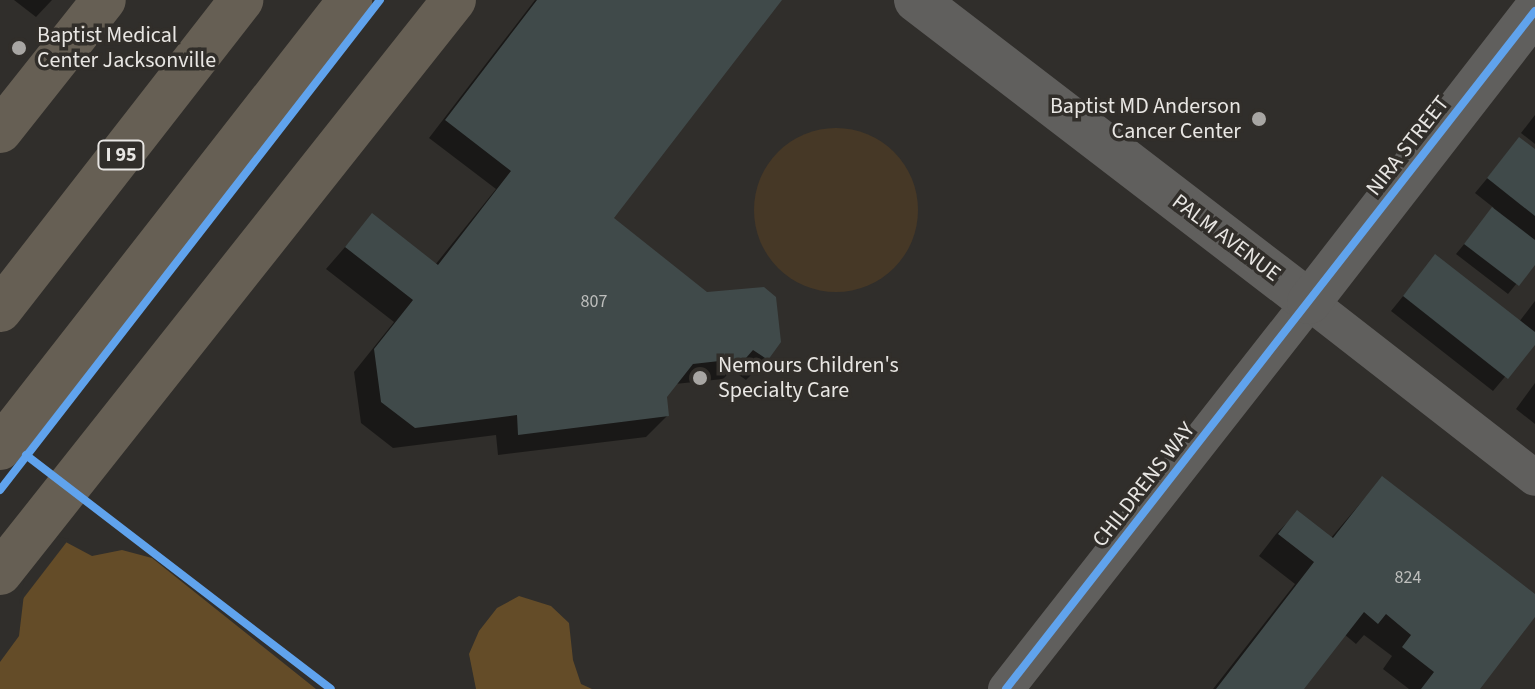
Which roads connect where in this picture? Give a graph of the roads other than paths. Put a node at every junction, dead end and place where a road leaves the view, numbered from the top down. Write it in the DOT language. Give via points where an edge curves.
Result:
graph roads {
  1 [pos="104,0"];
  2 [pos="241,0"];
  3 [pos="350,0"];
  4 [pos="454,0"];
  5 [pos="916,0"];
  6 [pos="1535,11"];
  7 [pos="0,131"];
  8 [pos="1309,302"];
  9 [pos="0,310"];
  10 [pos="6,441"];
  11 [pos="1535,478"];
  12 [pos="0,573"];
  13 [pos="1006,689"];
  1 -- 7 [label="highway"];
  2 -- 9 [label="highway, I 95"];
  3 -- 10 [label="highway"];
  4 -- 12 [label="highway"];
  5 -- 8 [label="street, PALM AVENUE"];
  6 -- 8 [label="street, NIRA STREET"];
  8 -- 11 [label="street, PALM AVENUE"];
  8 -- 13 [label="street, CHILDRENS WAY"];
}
